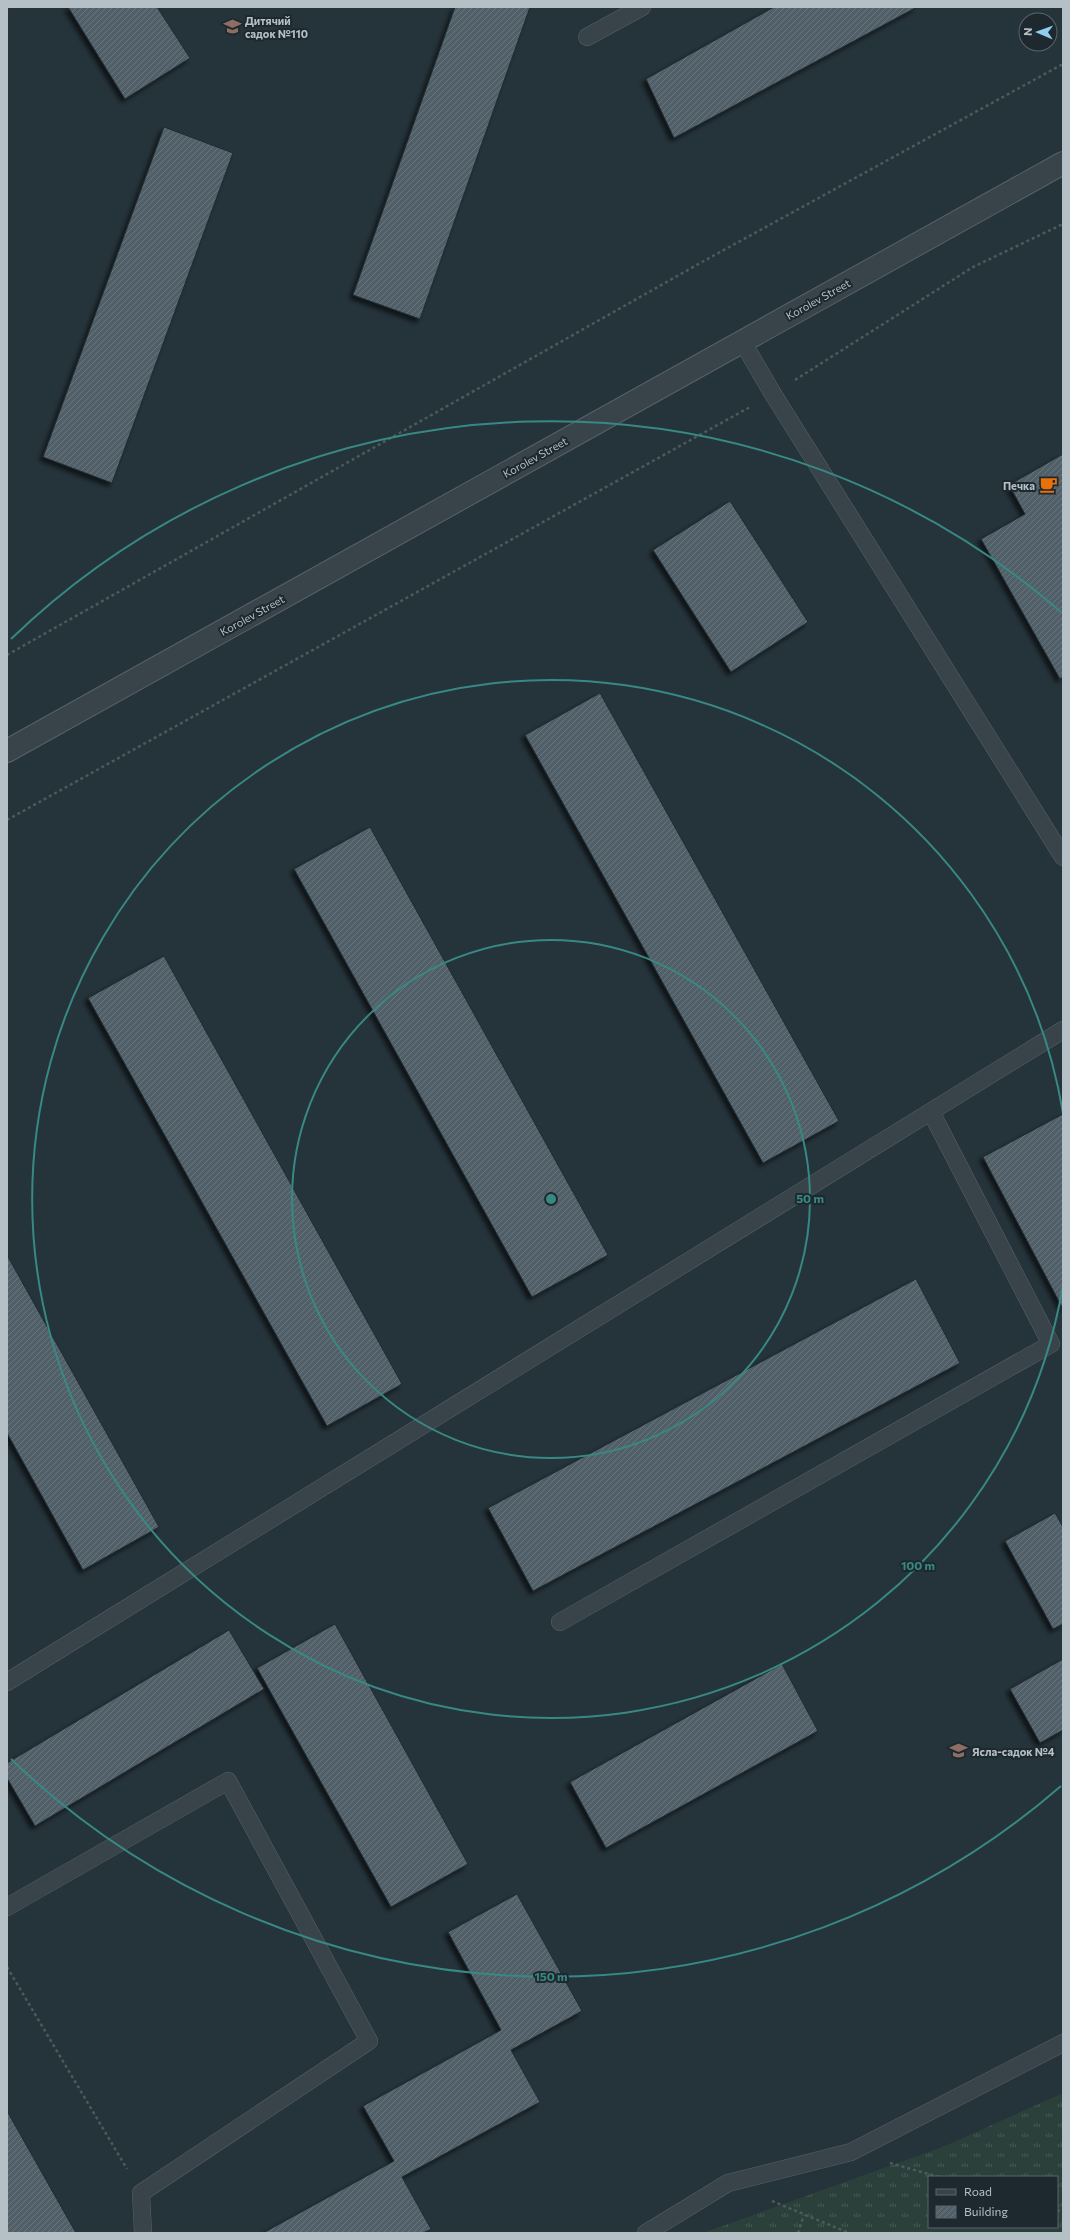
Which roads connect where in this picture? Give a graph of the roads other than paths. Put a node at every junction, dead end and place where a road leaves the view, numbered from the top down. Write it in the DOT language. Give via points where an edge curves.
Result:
graph roads {
  1 [pos="642,7"];
  2 [pos="587,37"];
  3 [pos="1063,163"];
  4 [pos="742,341"];
  5 [pos="7,751"];
  6 [pos="1063,857"];
  7 [pos="1063,1030"];
  8 [pos="931,1112"];
  9 [pos="560,1622"];
  10 [pos="7,1682"];
  11 [pos="7,1907"];
  12 [pos="1063,2043"];
  13 [pos="143,2233"];
  14 [pos="646,2233"];
  1 -- 2 [label="lane"];
  3 -- 4 [label="street, Korolev Street"];
  4 -- 5 [label="street, Korolev Street"];
  4 -- 6 [label="lane"];
  7 -- 8 [label="lane"];
  8 -- 9 [label="lane" via="1051,1344"];
  8 -- 10 [label="lane"];
  11 -- 13 [label="lane" via="228,1781 369,2041 141,2193"];
  12 -- 14 [label="lane" via="851,2152 728,2183"];
}
